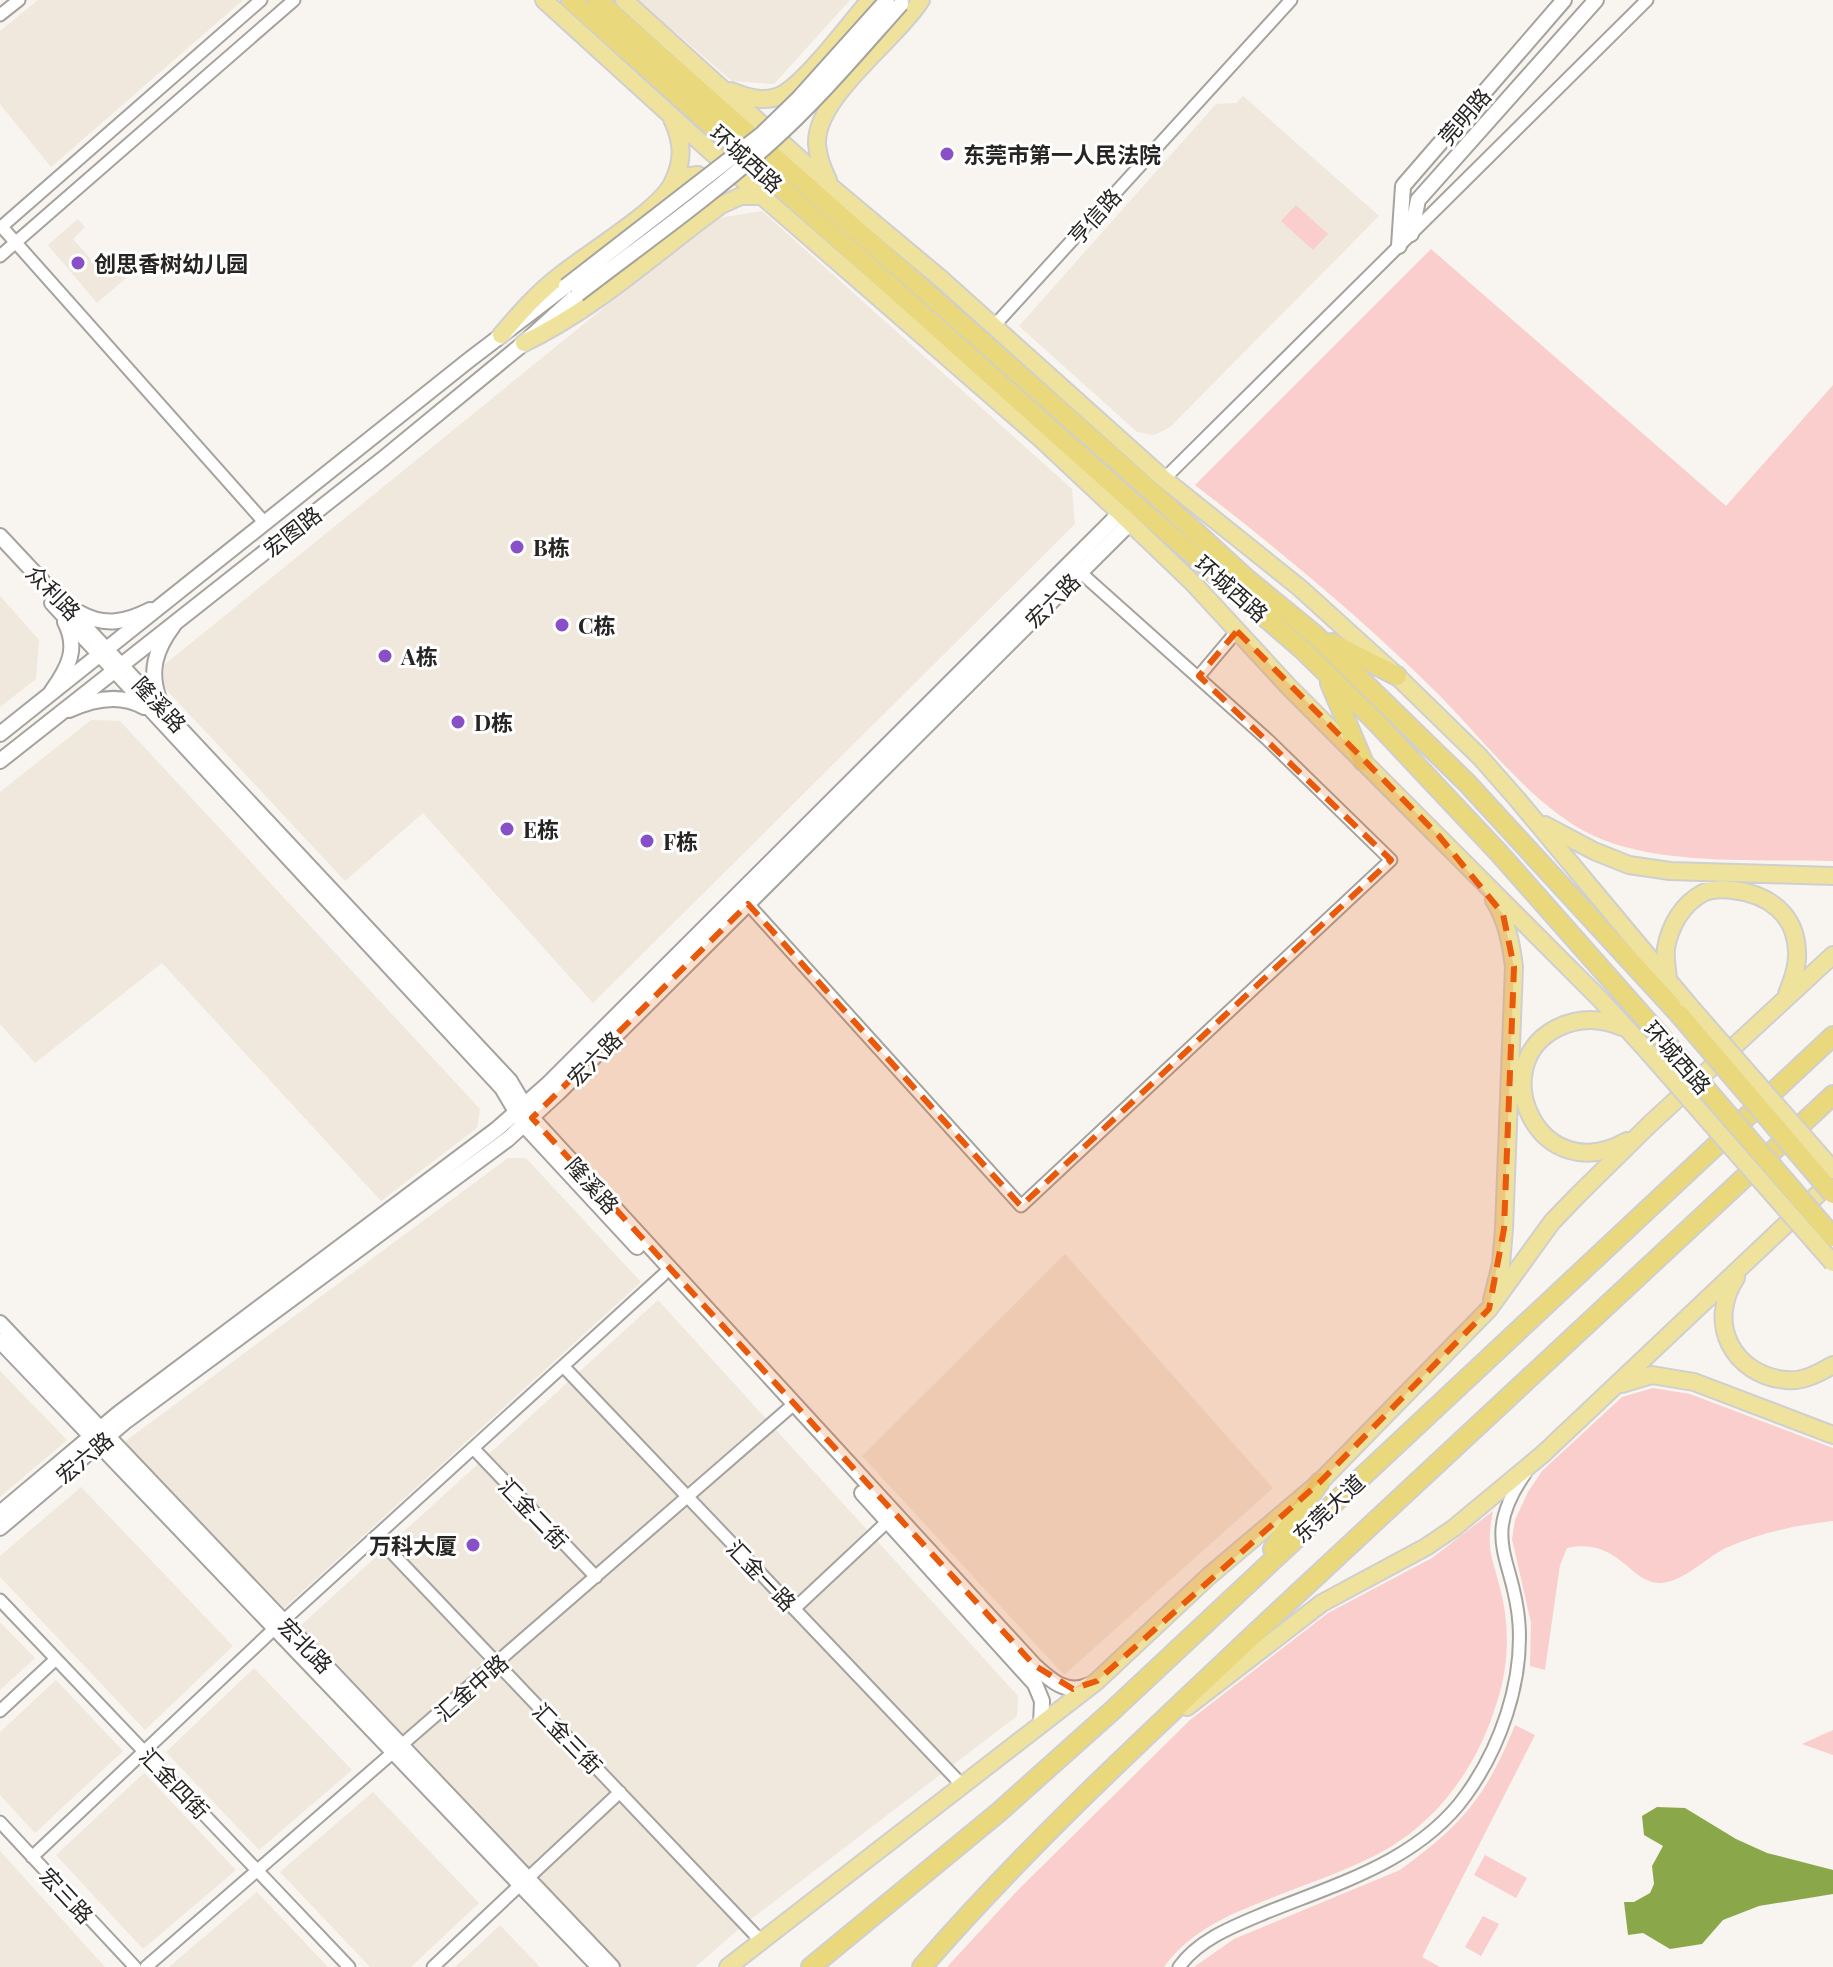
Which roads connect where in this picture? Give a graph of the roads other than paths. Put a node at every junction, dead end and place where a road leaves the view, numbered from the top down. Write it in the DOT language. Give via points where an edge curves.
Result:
graph roads {
  1 [pos="19,0"];
  2 [pos="261,0"];
  3 [pos="294,0"];
  4 [pos="544,0"];
  5 [pos="571,0"];
  6 [pos="597,0"];
  7 [pos="624,0"];
  8 [pos="870,0"];
  9 [pos="921,0"];
  10 [pos="1291,0"];
  11 [pos="1564,0"];
  12 [pos="1596,0"];
  13 [pos="1647,0"];
  14 [pos="897,1"];
  15 [pos="0,15"];
  16 [pos="799,79"];
  17 [pos="725,89"];
  18 [pos="670,114"];
  19 [pos="822,117"];
  20 [pos="671,187"];
  21 [pos="831,187"];
  22 [pos="762,196"];
  23 [pos="701,219"];
  24 [pos="1,227"];
  25 [pos="1411,234"];
  26 [pos="15,242"];
  27 [pos="1399,246"];
  28 [pos="0,256"];
  29 [pos="572,290"];
  30 [pos="994,326"];
  31 [pos="501,335"];
  32 [pos="524,343"];
  33 [pos="1164,479"];
  34 [pos="1125,518"];
  35 [pos="265,523"];
  36 [pos="0,536"];
  37 [pos="0,547"];
  38 [pos="1080,572"];
  39 [pos="165,603"];
  40 [pos="64,609"];
  41 [pos="176,622"];
  42 [pos="1237,631"];
  43 [pos="1314,634"];
  44 [pos="104,652"];
  45 [pos="118,668"];
  46 [pos="1326,673"];
  47 [pos="1199,676"];
  48 [pos="1397,676"];
  49 [pos="47,697"];
  50 [pos="159,711"];
  51 [pos="61,713"];
  52 [pos="0,734"];
  53 [pos="0,761"];
  54 [pos="1363,761"];
  55 [pos="1533,818"];
  56 [pos="1833,876"];
  57 [pos="1485,885"];
  58 [pos="748,904"];
  59 [pos="1833,955"];
  60 [pos="1669,980"];
  61 [pos="1785,999"];
  62 [pos="1683,1009"];
  63 [pos="1628,1030"];
  64 [pos="1833,1036"];
  65 [pos="1833,1095"];
  66 [pos="524,1115"];
  67 [pos="1642,1132"];
  68 [pos="1833,1170"];
  69 [pos="1833,1180"];
  70 [pos="1833,1194"];
  71 [pos="1833,1237"];
  72 [pos="1745,1263"];
  73 [pos="1833,1263"];
  74 [pos="663,1275"];
  75 [pos="1489,1309"];
  76 [pos="0,1323"];
  77 [pos="0,1341"];
  78 [pos="1833,1365"];
  79 [pos="563,1366"];
  80 [pos="1616,1386"];
  81 [pos="791,1407"];
  82 [pos="1833,1435"];
  83 [pos="99,1436"];
  84 [pos="473,1448"];
  85 [pos="1532,1463"];
  86 [pos="1320,1482"];
  87 [pos="688,1497"];
  88 [pos="0,1513"];
  89 [pos="888,1521"];
  90 [pos="0,1528"];
  91 [pos="376,1536"];
  92 [pos="596,1577"];
  93 [pos="1254,1578"];
  94 [pos="0,1600"];
  95 [pos="794,1609"];
  96 [pos="279,1625"];
  97 [pos="56,1659"];
  98 [pos="497,1664"];
  99 [pos="1097,1681"];
  100 [pos="0,1711"];
  101 [pos="1041,1725"];
  102 [pos="398,1750"];
  103 [pos="1132,1750"];
  104 [pos="144,1751"];
  105 [pos="961,1784"];
  106 [pos="620,1792"];
  107 [pos="0,1822"];
  108 [pos="32,1857"];
  109 [pos="258,1871"];
  110 [pos="524,1882"];
  111 [pos="760,1940"];
  112 [pos="135,1967"];
  113 [pos="146,1967"];
  114 [pos="349,1967"];
  115 [pos="433,1967"];
  116 [pos="599,1967"];
  117 [pos="612,1967"];
  118 [pos="728,1967"];
  119 [pos="811,1967"];
  120 [pos="922,1967"];
  121 [pos="1179,1967"];
  1 -- 15 [label="street"];
  2 -- 24 [label="street"];
  3 -- 26 [label="street"];
  4 -- 18 [label="main road"];
  5 -- 46 [label="highway, 环城西路"];
  6 -- 43 [label="highway, 环城西路"];
  7 -- 17 [label="main road"];
  8 -- 16 [label="main road"];
  9 -- 19 [label="main road"];
  10 -- 30 [label="street, 亨信路"];
  11 -- 27 [label="street, 莞明路" via="1403,186"];
  12 -- 25 [label="street, 莞明路" via="1418,200"];
  13 -- 25 [label="street"];
  14 -- 29 [label="street, bridge" via="762,134"];
  16 -- 17 [label="main road" via="784,94 765,99"];
  16 -- 19 [label="main road" via="788,109 799,121"];
  17 -- 21 [label="main road"];
  18 -- 20 [label="main road" via="682,149"];
  18 -- 22 [label="main road"];
  19 -- 21 [label="main road" via="817,142"];
  20 -- 23 [label="main road" via="683,177 698,175 709,184 711,206"];
  20 -- 31 [label="main road" via="658,203 560,275"];
  21 -- 30 [label="main road"];
  22 -- 23 [label="main road" via="741,196"];
  22 -- 34 [label="main road"];
  23 -- 32 [label="main road" via="586,308"];
  24 -- 26 [label="street"];
  25 -- 27 [label="street"];
  26 -- 28 [label="street"];
  26 -- 35 [label="street"];
  27 -- 33 [label="street"];
  29 -- 31 [label="street, 宏图路"];
  29 -- 32 [label="street, 宏图路"];
  30 -- 33 [label="main road"];
  31 -- 35 [label="street, 宏图路"];
  32 -- 41 [label="street, 宏图路"];
  33 -- 48 [label="main road" via="1280,571"];
  34 -- 38 [label="street, 宏六路"];
  34 -- 42 [label="main road"];
  34 -- 66 [label="street, 宏六路"];
  35 -- 39 [label="street, 宏图路"];
  36 -- 40 [label="street, 众利路"];
  37 -- 40 [label="street, 众利路"];
  38 -- 47 [label="street"];
  38 -- 58 [label="street, 宏六路"];
  39 -- 40 [label="street" via="117,623"];
  39 -- 44 [label="street, 宏图路"];
  40 -- 44 [label="street, 众利路"];
  40 -- 49 [label="street" via="73,648"];
  41 -- 45 [label="street, 宏图路"];
  41 -- 50 [label="street" via="153,664"];
  42 -- 47 [label="street"];
  42 -- 54 [label="main road"];
  43 -- 48 [label="highway"];
  43 -- 62 [label="highway, 环城西路" via="1467,783"];
  44 -- 45 [label="street, 隆溪路"];
  44 -- 49 [label="street, 宏图路"];
  45 -- 50 [label="street, 隆溪路"];
  45 -- 51 [label="street, 宏图路"];
  46 -- 54 [label="highway"];
  46 -- 71 [label="highway, 环城西路, bridge" via="1498,852"];
  47 -- 58 [label="street" via="1391,860 1021,1206"];
  48 -- 55 [label="main road"];
  49 -- 52 [label="street, 宏图路"];
  50 -- 51 [label="street" via="126,699 105,699"];
  50 -- 66 [label="street, 隆溪路"];
  51 -- 53 [label="street, 宏图路"];
  54 -- 57 [label="main road"];
  55 -- 56 [label="main road" via="1629,865"];
  55 -- 60 [label="main road"];
  57 -- 63 [label="main road"];
  57 -- 75 [label="main road" via="1503,914 1514,967 1504,1229"];
  58 -- 66 [label="street, 宏六路"];
  59 -- 61 [label="main road"];
  60 -- 61 [label="main road" via="1666,951 1684,908 1704,892 1750,892 1774,903 1795,937 1795,973"];
  60 -- 62 [label="main road"];
  61 -- 67 [label="main road"];
  62 -- 68 [label="main road, bridge"];
  62 -- 70 [label="highway, 环城西路, bridge"];
  63 -- 67 [label="main road" via="1602,1019 1571,1022 1549,1033 1533,1049 1523,1075 1523,1097 1532,1121 1548,1140 1567,1150 1612,1149"];
  63 -- 73 [label="main road, bridge"];
  64 -- 93 [label="highway, 东莞大道"];
  65 -- 103 [label="highway, 东莞大道"];
  66 -- 74 [label="street, 隆溪路"];
  66 -- 81 [label="street, 隆溪路"];
  66 -- 83 [label="street, 宏六路"];
  67 -- 75 [label="main road" via="1552,1222"];
  69 -- 72 [label="main road"];
  72 -- 78 [label="main road" via="1723,1309 1732,1350 1747,1367 1788,1381"];
  72 -- 80 [label="main road"];
  74 -- 79 [label="street"];
  74 -- 81 [label="street, 隆溪路"];
  75 -- 86 [label="main road"];
  76 -- 83 [label="street, 宏北路"];
  77 -- 83 [label="street, 宏北路"];
  79 -- 84 [label="street"];
  79 -- 87 [label="street, 汇金一路"];
  80 -- 82 [label="main road" via="1652,1375 1694,1382"];
  80 -- 85 [label="main road"];
  81 -- 87 [label="street, 汇金中路"];
  81 -- 89 [label="street, 隆溪路"];
  81 -- 99 [label="street, 隆溪路" via="1050,1680 1073,1689"];
  83 -- 88 [label="street, 宏六路"];
  83 -- 90 [label="street, 宏六路"];
  83 -- 96 [label="street, 宏北路"];
  84 -- 91 [label="street"];
  84 -- 92 [label="street, 汇金二街"];
  85 -- 103 [label="main road" via="1426,1547 1322,1603"];
  85 -- 121 [label="street" via="1517,1486 1500,1539 1519,1624 1518,1664 1494,1743 1465,1797 1393,1859 1228,1928"];
  86 -- 93 [label="highway"];
  86 -- 99 [label="main road"];
  87 -- 92 [label="street, 汇金中路"];
  87 -- 95 [label="street, 汇金一路"];
  89 -- 95 [label="street"];
  89 -- 101 [label="street, 隆溪路" via="1035,1684 1042,1701"];
  91 -- 96 [label="street"];
  91 -- 98 [label="street, 汇金三街"];
  92 -- 98 [label="street, 汇金中路"];
  93 -- 119 [label="highway, 东莞大道" via="999,1812"];
  94 -- 97 [label="street, 汇金四街"];
  95 -- 105 [label="street, 汇金一路"];
  96 -- 102 [label="street, 宏北路"];
  96 -- 104 [label="street"];
  97 -- 100 [label="street"];
  97 -- 104 [label="street, 汇金四街"];
  98 -- 102 [label="street, 汇金中路"];
  98 -- 106 [label="street, 汇金三街"];
  99 -- 101 [label="main road"];
  101 -- 105 [label="main road"];
  102 -- 109 [label="street, 汇金中路"];
  102 -- 110 [label="street, 宏北路"];
  103 -- 120 [label="highway, 东莞大道"];
  104 -- 108 [label="street"];
  104 -- 109 [label="street, 汇金四街"];
  105 -- 111 [label="main road"];
  106 -- 110 [label="street"];
  106 -- 111 [label="street, 汇金三街"];
  107 -- 108 [label="street, 宏三路"];
  108 -- 112 [label="street, 宏三路"];
  109 -- 113 [label="street, 汇金中路"];
  109 -- 114 [label="street, 汇金四街"];
  110 -- 115 [label="street"];
  110 -- 116 [label="street, 宏北路"];
  110 -- 117 [label="street, 宏北路"];
  111 -- 118 [label="main road"];
}
